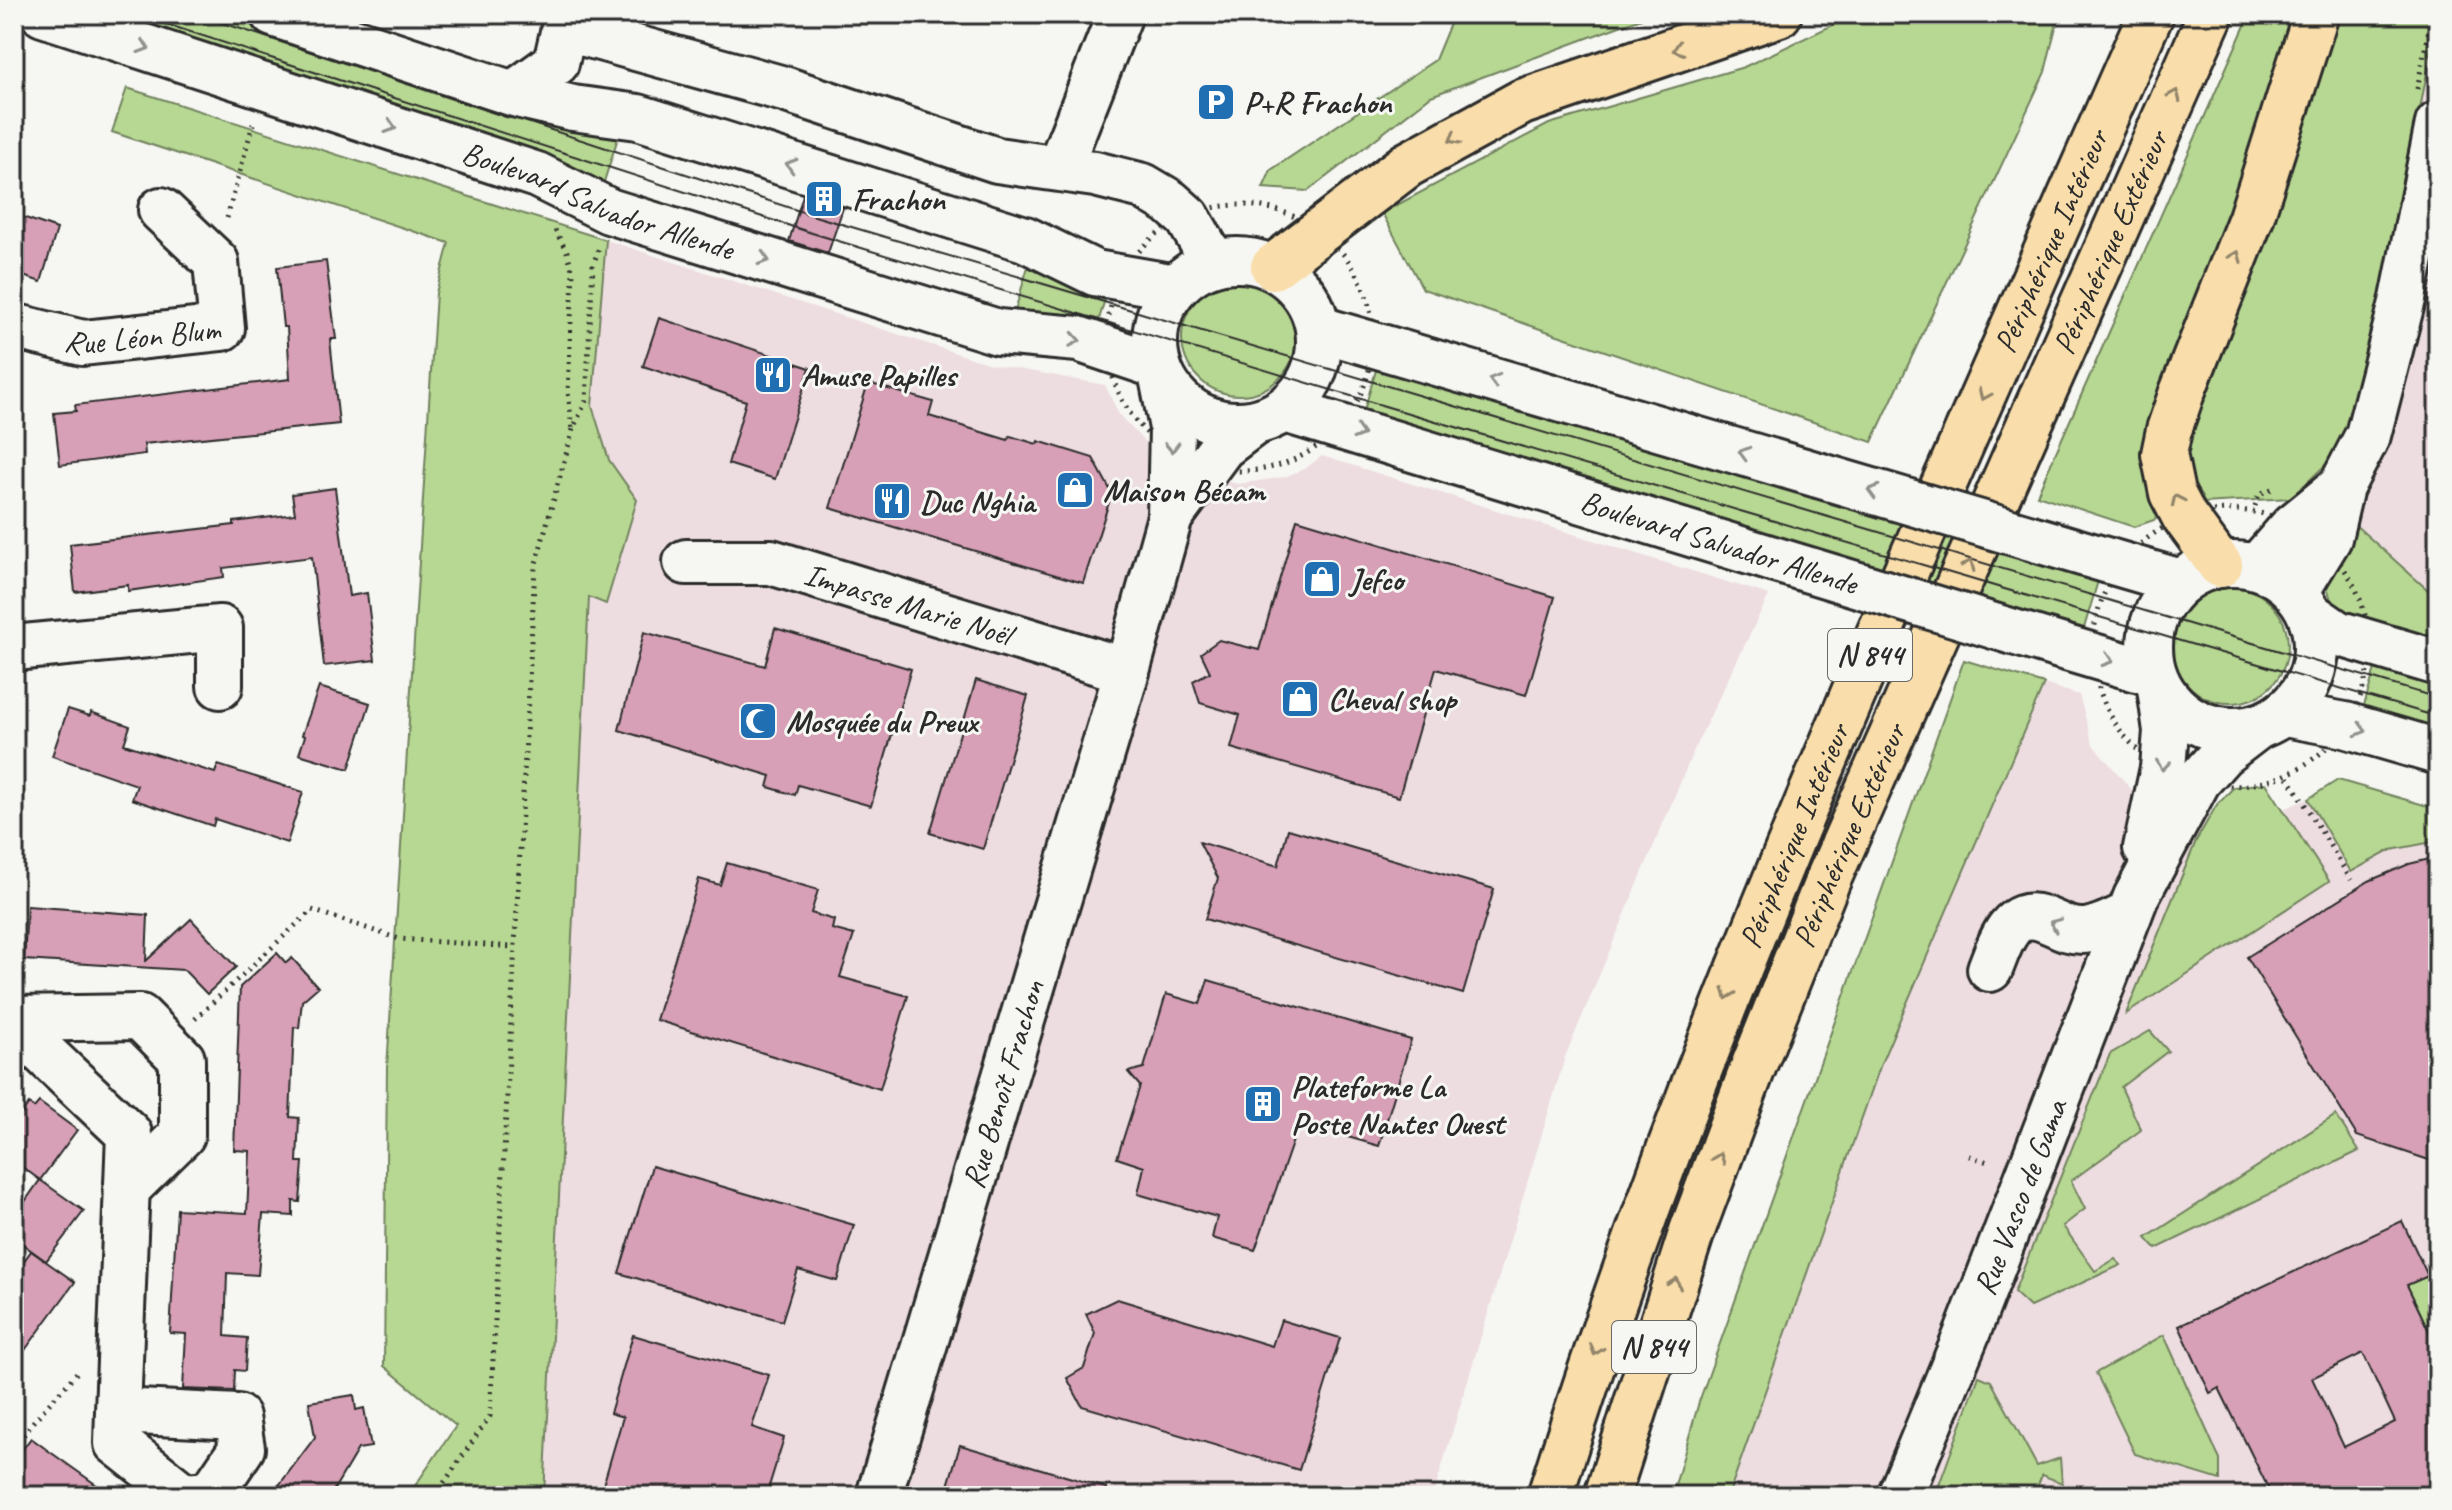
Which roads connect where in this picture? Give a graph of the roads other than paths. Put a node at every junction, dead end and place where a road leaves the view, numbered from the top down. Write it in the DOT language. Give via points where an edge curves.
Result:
graph roads {
  1 [pos="43,14"];
  2 [pos="273,14"];
  3 [pos="1120,14"];
  4 [pos="1779,14"];
  5 [pos="2151,14"];
  6 [pos="2211,14"];
  7 [pos="2316,14"];
  8 [pos="564,21"];
  9 [pos="513,94"];
  10 [pos="2438,124"];
  11 [pos="1059,168"];
  12 [pos="161,210"];
  13 [pos="1214,263"];
  14 [pos="1273,267"];
  15 [pos="1175,287"];
  16 [pos="1320,329"];
  17 [pos="16,335"];
  18 [pos="1160,372"];
  19 [pos="1268,418"];
  20 [pos="2341,487"];
  21 [pos="1170,517"];
  22 [pos="686,562"];
  23 [pos="2219,571"];
  24 [pos="2303,603"];
  25 [pos="14,648"];
  26 [pos="2438,663"];
  27 [pos="1127,671"];
  28 [pos="2157,681"];
  29 [pos="220,686"];
  30 [pos="2270,721"];
  31 [pos="2438,752"];
  32 [pos="2132,906"];
  33 [pos="1990,969"];
  34 [pos="14,1022"];
  35 [pos="126,1190"];
  36 [pos="118,1411"];
  37 [pos="1615,1485"];
  38 [pos="879,1496"];
  39 [pos="1550,1496"];
  40 [pos="1900,1496"];
  1 -- 18 [label="street, Boulevard Salvador Allende, one-way" via="537,175 609,211 998,332 1078,339"];
  2 -- 9 [label="street"];
  3 -- 11 [label="street"];
  4 -- 14 [label="highway, one-way" via="1522,102 1407,165"];
  5 -- 39 [label="highway, Périphérique Intérieur / N 844, one-way" via="1839,724 1748,945 1622,1277"];
  37 -- 6 [label="highway, Périphérique Extérieur / N 844, one-way" via="1692,1231 1827,882"];
  23 -- 7 [label="highway, one-way" via="2172,493 2164,454 2181,395 2251,218"];
  8 -- 9 [label="street" via="556,63"];
  8 -- 11 [label="street" via="997,160"];
  15 -- 9 [label="street, one-way" via="1095,273 1025,239 638,117"];
  10 -- 20 [label="street" via="2403,299 2368,435"];
  11 -- 13 [label="street" via="1143,186 1170,202 1188,218"];
  12 -- 17 [label="street, Rue Léon Blum" via="216,262 222,328 83,343"];
  13 -- 14 [label="street" via="1235,259"];
  13 -- 15 [label="street" via="1193,271"];
  14 -- 16 [label="street" via="1305,293"];
  15 -- 18 [label="street" via="1154,336"];
  16 -- 19 [label="street" via="1310,383"];
  23 -- 16 [label="street, one-way, bridge" via="2109,572 1818,475"];
  18 -- 19 [label="street" via="1178,400 1201,417 1227,425"];
  18 -- 21 [label="street, one-way" via="1172,428"];
  19 -- 21 [label="street" via="1222,447"];
  19 -- 28 [label="street, Boulevard Salvador Allende, one-way, bridge" via="2078,640"];
  20 -- 23 [label="street" via="2293,526"];
  20 -- 24 [label="street" via="2329,538"];
  21 -- 27 [label="street, Rue Benoît Frachon"];
  22 -- 27 [label="street, Impasse Marie Noël" via="771,562"];
  23 -- 24 [label="street" via="2278,577"];
  23 -- 28 [label="street" via="2166,596 2151,632 2149,653"];
  24 -- 26 [label="street" via="2337,633"];
  24 -- 30 [label="street" via="2317,638 2316,662 2300,698"];
  25 -- 29 [label="street" via="220,628"];
  27 -- 38 [label="street, Rue Benoît Frachon"];
  28 -- 30 [label="street" via="2177,710 2201,724 2229,731"];
  28 -- 32 [label="street, Rue Vasco de Gama, one-way" via="2166,731 2163,768"];
  30 -- 31 [label="street, one-way" via="2345,725"];
  30 -- 32 [label="street, Rue Vasco de Gama" via="2222,754 2198,781"];
  32 -- 33 [label="street, one-way" via="2087,931 2070,931 2041,918 2020,919 2005,933"];
  32 -- 40 [label="street, Rue Vasco de Gama"];
  34 -- 35 [label="street" via="129,1134"];
  34 -- 35 [label="street" via="140,1017 182,1059 182,1135"];
  35 -- 36 [label="street"];
}
